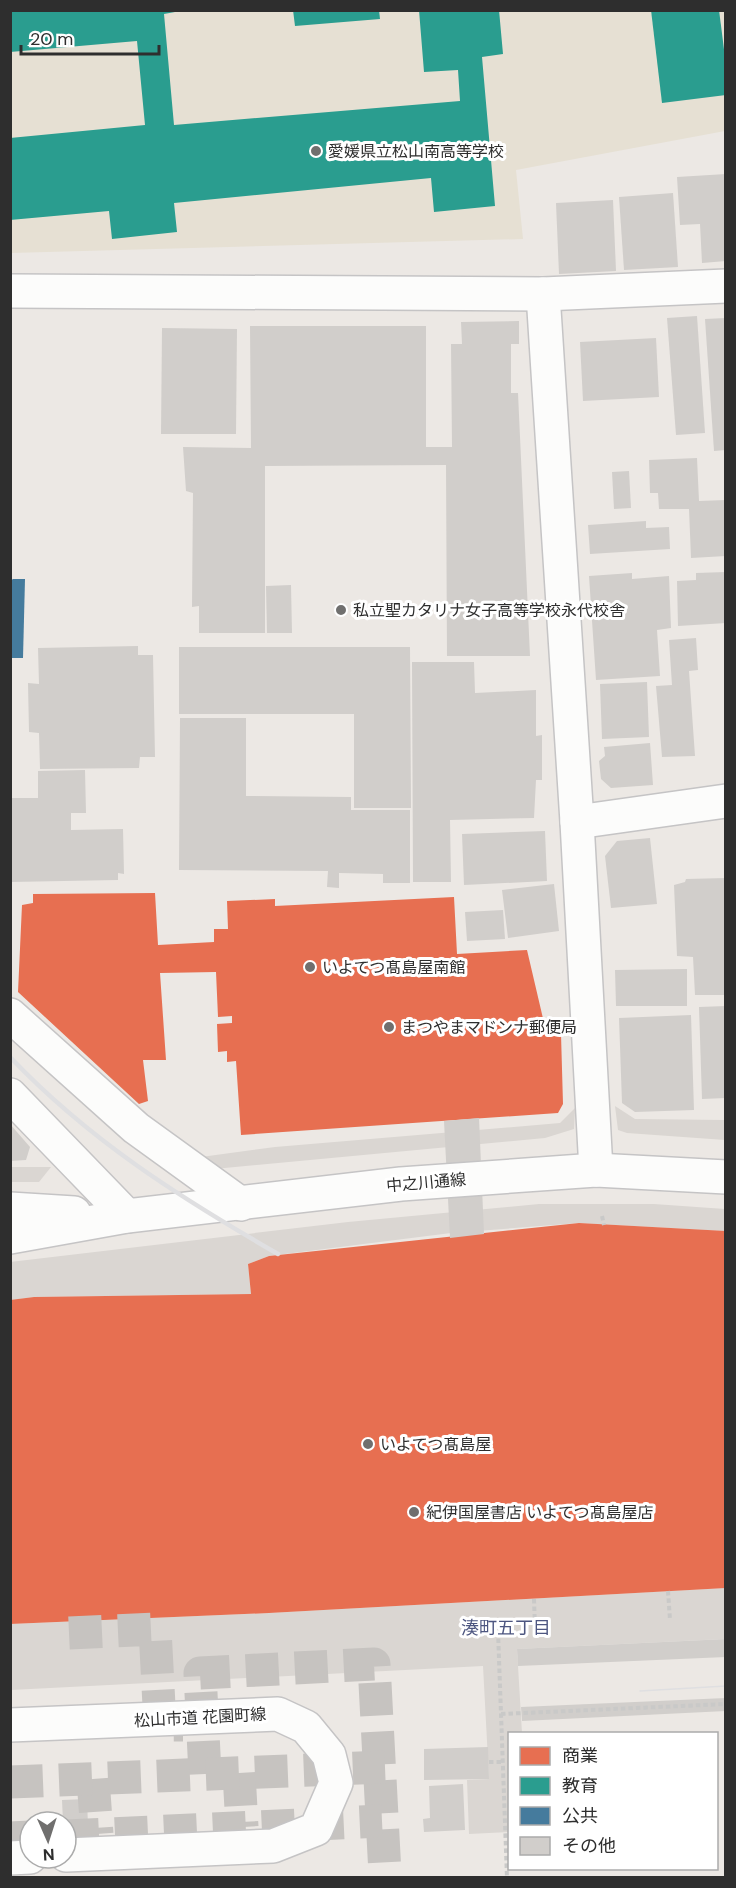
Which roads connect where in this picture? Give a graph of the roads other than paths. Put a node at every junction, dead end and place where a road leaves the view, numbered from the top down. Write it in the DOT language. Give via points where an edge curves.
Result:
graph roads {
  1 [pos="726,286"];
  2 [pos="10,291"];
  3 [pos="543,294"];
  4 [pos="726,801"];
  5 [pos="577,822"];
  6 [pos="10,1016"];
  7 [pos="10,1095"];
  8 [pos="596,1170"];
  9 [pos="726,1177"];
  10 [pos="241,1204"];
  11 [pos="10,1209"];
  12 [pos="127,1216"];
  13 [pos="10,1237"];
  14 [pos="10,1725"];
  15 [pos="78,1854"];
  1 -- 3 [label="street"];
  2 -- 3 [label="street"];
  3 -- 5 [label="street"];
  4 -- 5 [label="street"];
  5 -- 8 [label="street"];
  6 -- 10 [label="street" via="136,1128"];
  7 -- 12 [label="street"];
  8 -- 9 [label="street, 中之川通線"];
  8 -- 10 [label="street, 中之川通線" via="401,1184"];
  10 -- 12 [label="street, 中之川通線"];
  11 -- 12 [label="street, 中之川通線"];
  12 -- 13 [label="street, 中之川通線"];
  14 -- 15 [label="street, 松山市道 花園町線" via="278,1714 306,1727 328,1755 336,1784 316,1829 273,1846"];
}
